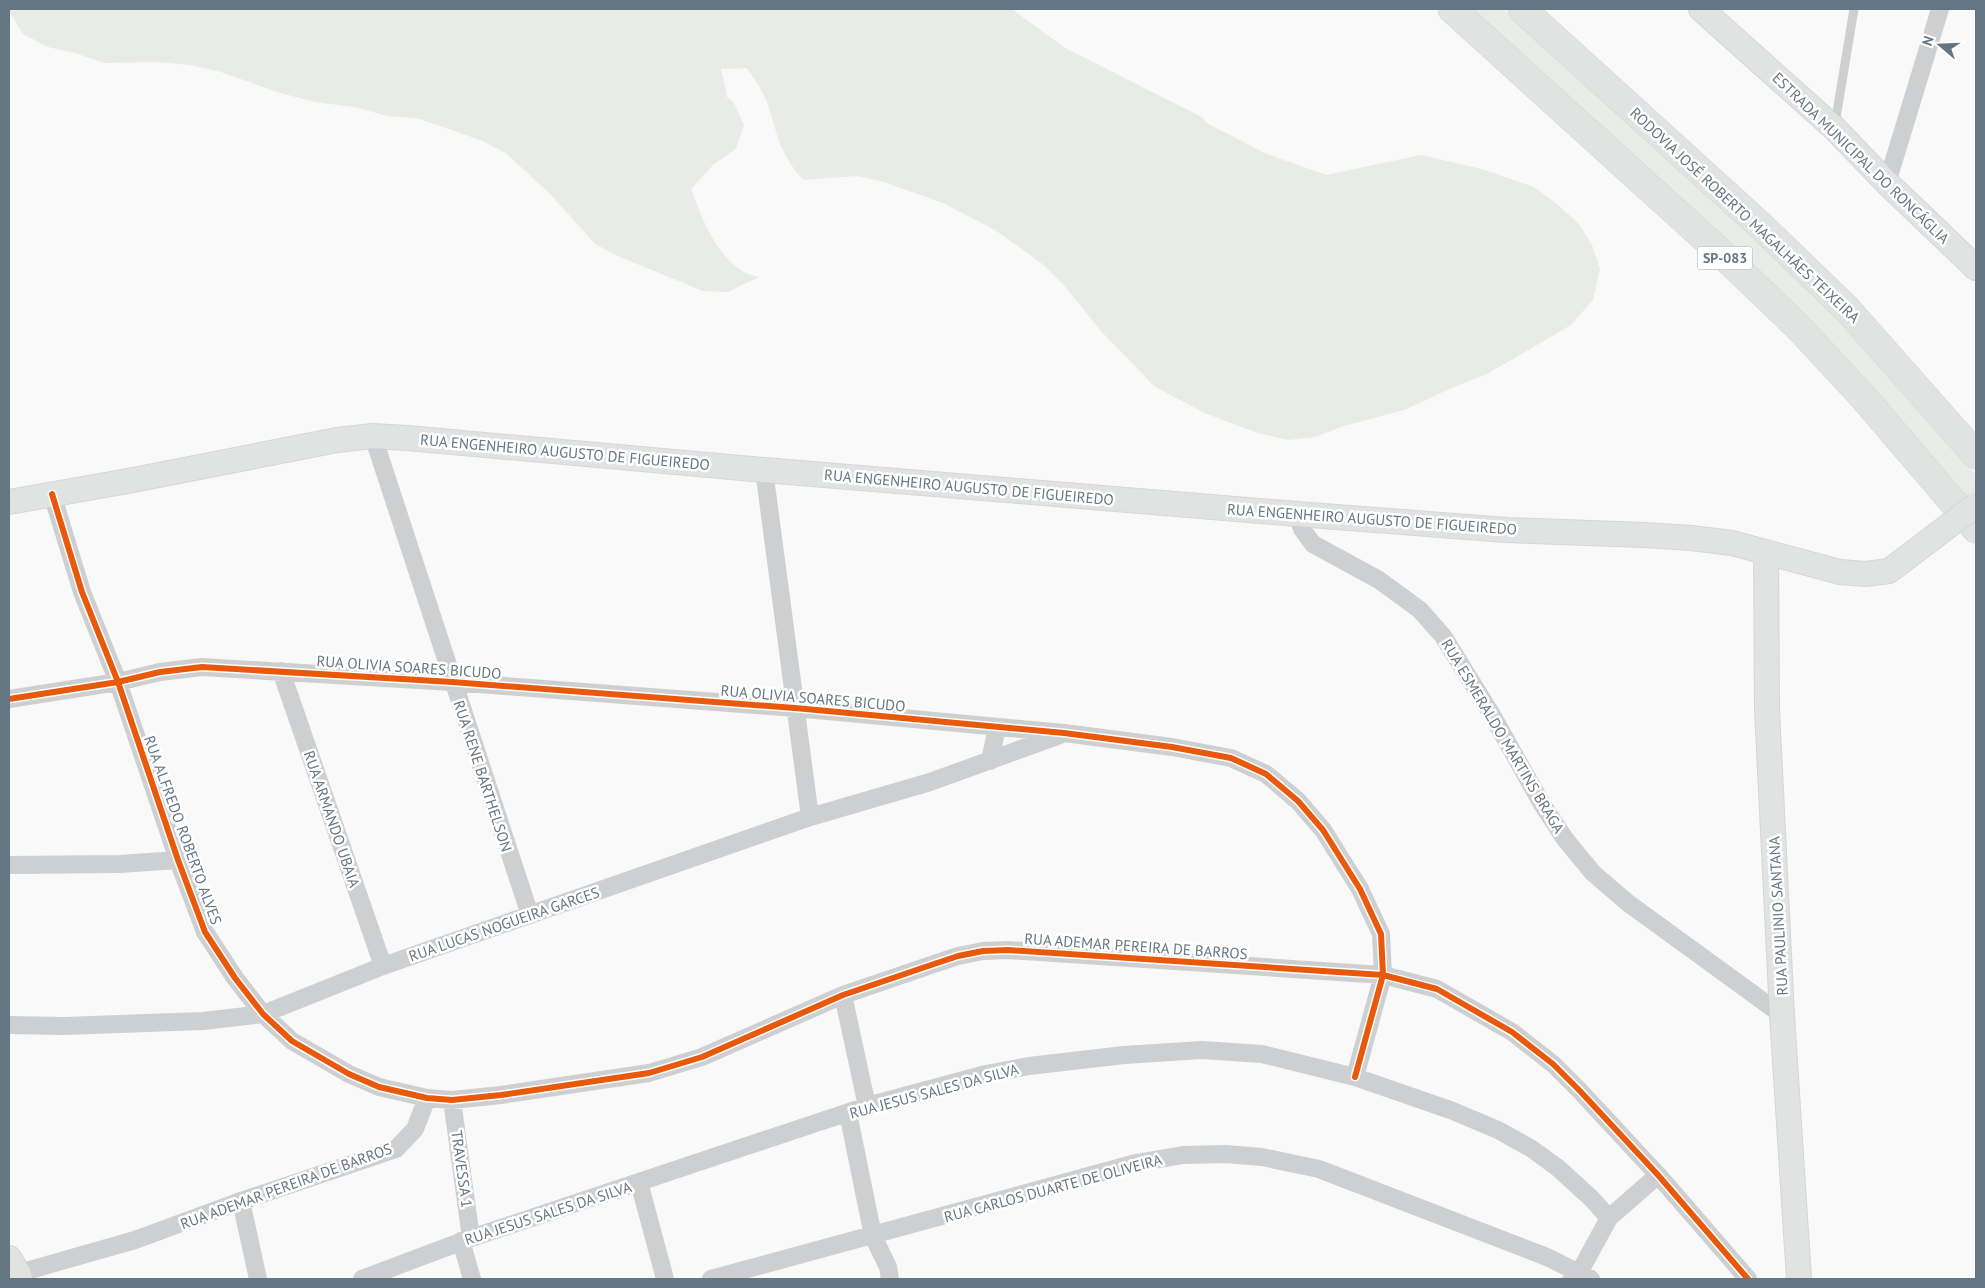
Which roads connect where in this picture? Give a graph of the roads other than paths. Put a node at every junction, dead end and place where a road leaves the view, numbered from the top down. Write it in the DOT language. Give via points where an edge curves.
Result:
graph roads {
  1 [pos="1452,9"];
  2 [pos="1522,9"];
  3 [pos="1702,9"];
  4 [pos="1854,9"];
  5 [pos="1940,9"];
  6 [pos="1834,128"];
  7 [pos="1886,183"];
  8 [pos="1976,268"];
  9 [pos="373,436"];
  10 [pos="1976,455"];
  11 [pos="764,470"];
  12 [pos="52,494"];
  13 [pos="9,502"];
  14 [pos="1976,505"];
  15 [pos="1297,514"];
  16 [pos="1976,529"];
  17 [pos="1766,552"];
  18 [pos="281,671"];
  19 [pos="118,682"];
  20 [pos="452,682"];
  21 [pos="9,699"];
  22 [pos="795,708"];
  23 [pos="997,727"];
  24 [pos="1064,733"];
  25 [pos="990,761"];
  26 [pos="810,817"];
  27 [pos="178,860"];
  28 [pos="9,865"];
  29 [pos="530,915"];
  30 [pos="383,966"];
  31 [pos="1383,975"];
  32 [pos="842,995"];
  33 [pos="263,1014"];
  34 [pos="1782,1016"];
  35 [pos="9,1025"];
  36 [pos="1354,1077"];
  37 [pos="427,1098"];
  38 [pos="452,1100"];
  39 [pos="867,1106"];
  40 [pos="848,1113"];
  41 [pos="1658,1175"];
  42 [pos="639,1182"];
  43 [pos="240,1201"];
  44 [pos="1609,1218"];
  45 [pos="873,1236"];
  46 [pos="466,1240"];
  47 [pos="14,1272"];
  48 [pos="1580,1277"];
  49 [pos="258,1279"];
  50 [pos="362,1279"];
  51 [pos="472,1279"];
  52 [pos="665,1279"];
  53 [pos="711,1279"];
  54 [pos="890,1279"];
  55 [pos="1748,1279"];
  56 [pos="1799,1279"];
  1 -- 16 [label="highway, SP-083" via="1798,328 1864,398"];
  2 -- 10 [label="highway, RODOVIA JOSÉ ROBERTO MAGALHÃES TEIXEIRA / SP-083" via="1761,226 1839,302"];
  3 -- 6 [label="main road, ESTRADA MUNICIPAL DO RONCÁGLIA"];
  4 -- 6 [label="lane"];
  5 -- 7 [label="street"];
  6 -- 7 [label="main road, ESTRADA MUNICIPAL DO RONCÁGLIA"];
  7 -- 8 [label="main road, ESTRADA MUNICIPAL DO RONCÁGLIA"];
  9 -- 11 [label="main road, RUA ENGENHEIRO AUGUSTO DE FIGUEIREDO"];
  9 -- 12 [label="main road, RUA ENGENHEIRO AUGUSTO DE FIGUEIREDO" via="336,440"];
  9 -- 20 [label="street, RUA RENE BARTHELSON"];
  11 -- 15 [label="main road, RUA ENGENHEIRO AUGUSTO DE FIGUEIREDO"];
  11 -- 22 [label="street"];
  12 -- 13 [label="main road, RUA ENGENHEIRO AUGUSTO DE FIGUEIREDO"];
  12 -- 19 [label="street, RUA ALFREDO ROBERTO ALVES" via="82,592"];
  14 -- 17 [label="main road, RUA ENGENHEIRO AUGUSTO DE FIGUEIREDO, bridge" via="1889,571 1866,574 1840,572"];
  15 -- 17 [label="main road, RUA ENGENHEIRO AUGUSTO DE FIGUEIREDO" via="1508,530 1644,534 1732,543"];
  15 -- 34 [label="street, RUA ESMERALDO MARTINS BRAGA" via="1302,529 1313,544 1379,580 1420,610 1443,636 1542,804 1593,873 1628,903"];
  17 -- 34 [label="main road, RUA PAULINIO SANTANA" via="1767,709"];
  18 -- 19 [label="street, RUA OLIVIA SOARES BICUDO" via="202,667"];
  18 -- 20 [label="street, RUA OLIVIA SOARES BICUDO"];
  18 -- 30 [label="street, RUA ARMANDO UBAIA"];
  19 -- 21 [label="street, RUA OLIVIA SOARES BICUDO"];
  19 -- 27 [label="street, RUA ALFREDO ROBERTO ALVES"];
  20 -- 22 [label="street, RUA OLIVIA SOARES BICUDO"];
  20 -- 29 [label="street, RUA RENE BARTHELSON"];
  22 -- 23 [label="street, RUA OLIVIA SOARES BICUDO"];
  22 -- 26 [label="street"];
  23 -- 24 [label="street, RUA OLIVIA SOARES BICUDO"];
  23 -- 25 [label="street"];
  24 -- 25 [label="street, RUA LUCAS NOGUEIRA GARCES"];
  24 -- 31 [label="street, RUA OLIVIA SOARES BICUDO" via="1204,752 1231,758 1266,774 1298,801 1323,830 1360,889 1381,934"];
  25 -- 26 [label="street, RUA LUCAS NOGUEIRA GARCES"];
  26 -- 29 [label="street, RUA LUCAS NOGUEIRA GARCES"];
  27 -- 28 [label="street"];
  27 -- 33 [label="street, RUA ALFREDO ROBERTO ALVES" via="205,932"];
  29 -- 30 [label="street, RUA LUCAS NOGUEIRA GARCES"];
  30 -- 33 [label="street, RUA LUCAS NOGUEIRA GARCES"];
  31 -- 32 [label="street, RUA ADEMAR PEREIRA DE BARROS" via="1008,950 958,956"];
  31 -- 36 [label="street, RUA OLIVIA SOARES BICUDO"];
  31 -- 41 [label="street, RUA ADEMAR PEREIRA DE BARROS" via="1437,989 1512,1032 1553,1064"];
  32 -- 38 [label="street, RUA ADEMAR PEREIRA DE BARROS" via="702,1057 649,1073 501,1096"];
  32 -- 39 [label="street"];
  33 -- 35 [label="street, RUA LUCAS NOGUEIRA GARCES" via="203,1021"];
  33 -- 37 [label="street, RUA ALFREDO ROBERTO ALVES" via="292,1041 349,1074 379,1087"];
  34 -- 56 [label="main road, RUA PAULINIO SANTANA"];
  36 -- 39 [label="street, RUA JESUS SALES DA SILVA" via="1262,1054 1202,1050 1029,1066 986,1074"];
  36 -- 44 [label="street, RUA JESUS SALES DA SILVA" via="1498,1130 1558,1168"];
  37 -- 38 [label="street, RUA ADEMAR PEREIRA DE BARROS"];
  37 -- 43 [label="street, RUA ADEMAR PEREIRA DE BARROS" via="415,1129 396,1149"];
  38 -- 46 [label="street, TRAVESSA 1"];
  39 -- 40 [label="street, RUA JESUS SALES DA SILVA"];
  40 -- 42 [label="street, RUA JESUS SALES DA SILVA"];
  40 -- 45 [label="street"];
  41 -- 44 [label="street"];
  41 -- 55 [label="street, RUA ADEMAR PEREIRA DE BARROS"];
  42 -- 46 [label="street, RUA JESUS SALES DA SILVA"];
  42 -- 52 [label="street"];
  43 -- 47 [label="street, RUA ADEMAR PEREIRA DE BARROS" via="135,1240"];
  43 -- 49 [label="street"];
  44 -- 48 [label="street"];
  45 -- 48 [label="street, RUA CARLOS DUARTE DE OLIVEIRA" via="1136,1163 1183,1155 1226,1154 1262,1157 1319,1169 1547,1257"];
  45 -- 53 [label="street, RUA CARLOS DUARTE DE OLIVEIRA"];
  45 -- 54 [label="street" via="888,1267"];
  46 -- 50 [label="street, RUA JESUS SALES DA SILVA"];
  46 -- 51 [label="street, TRAVESSA 1"];
}
